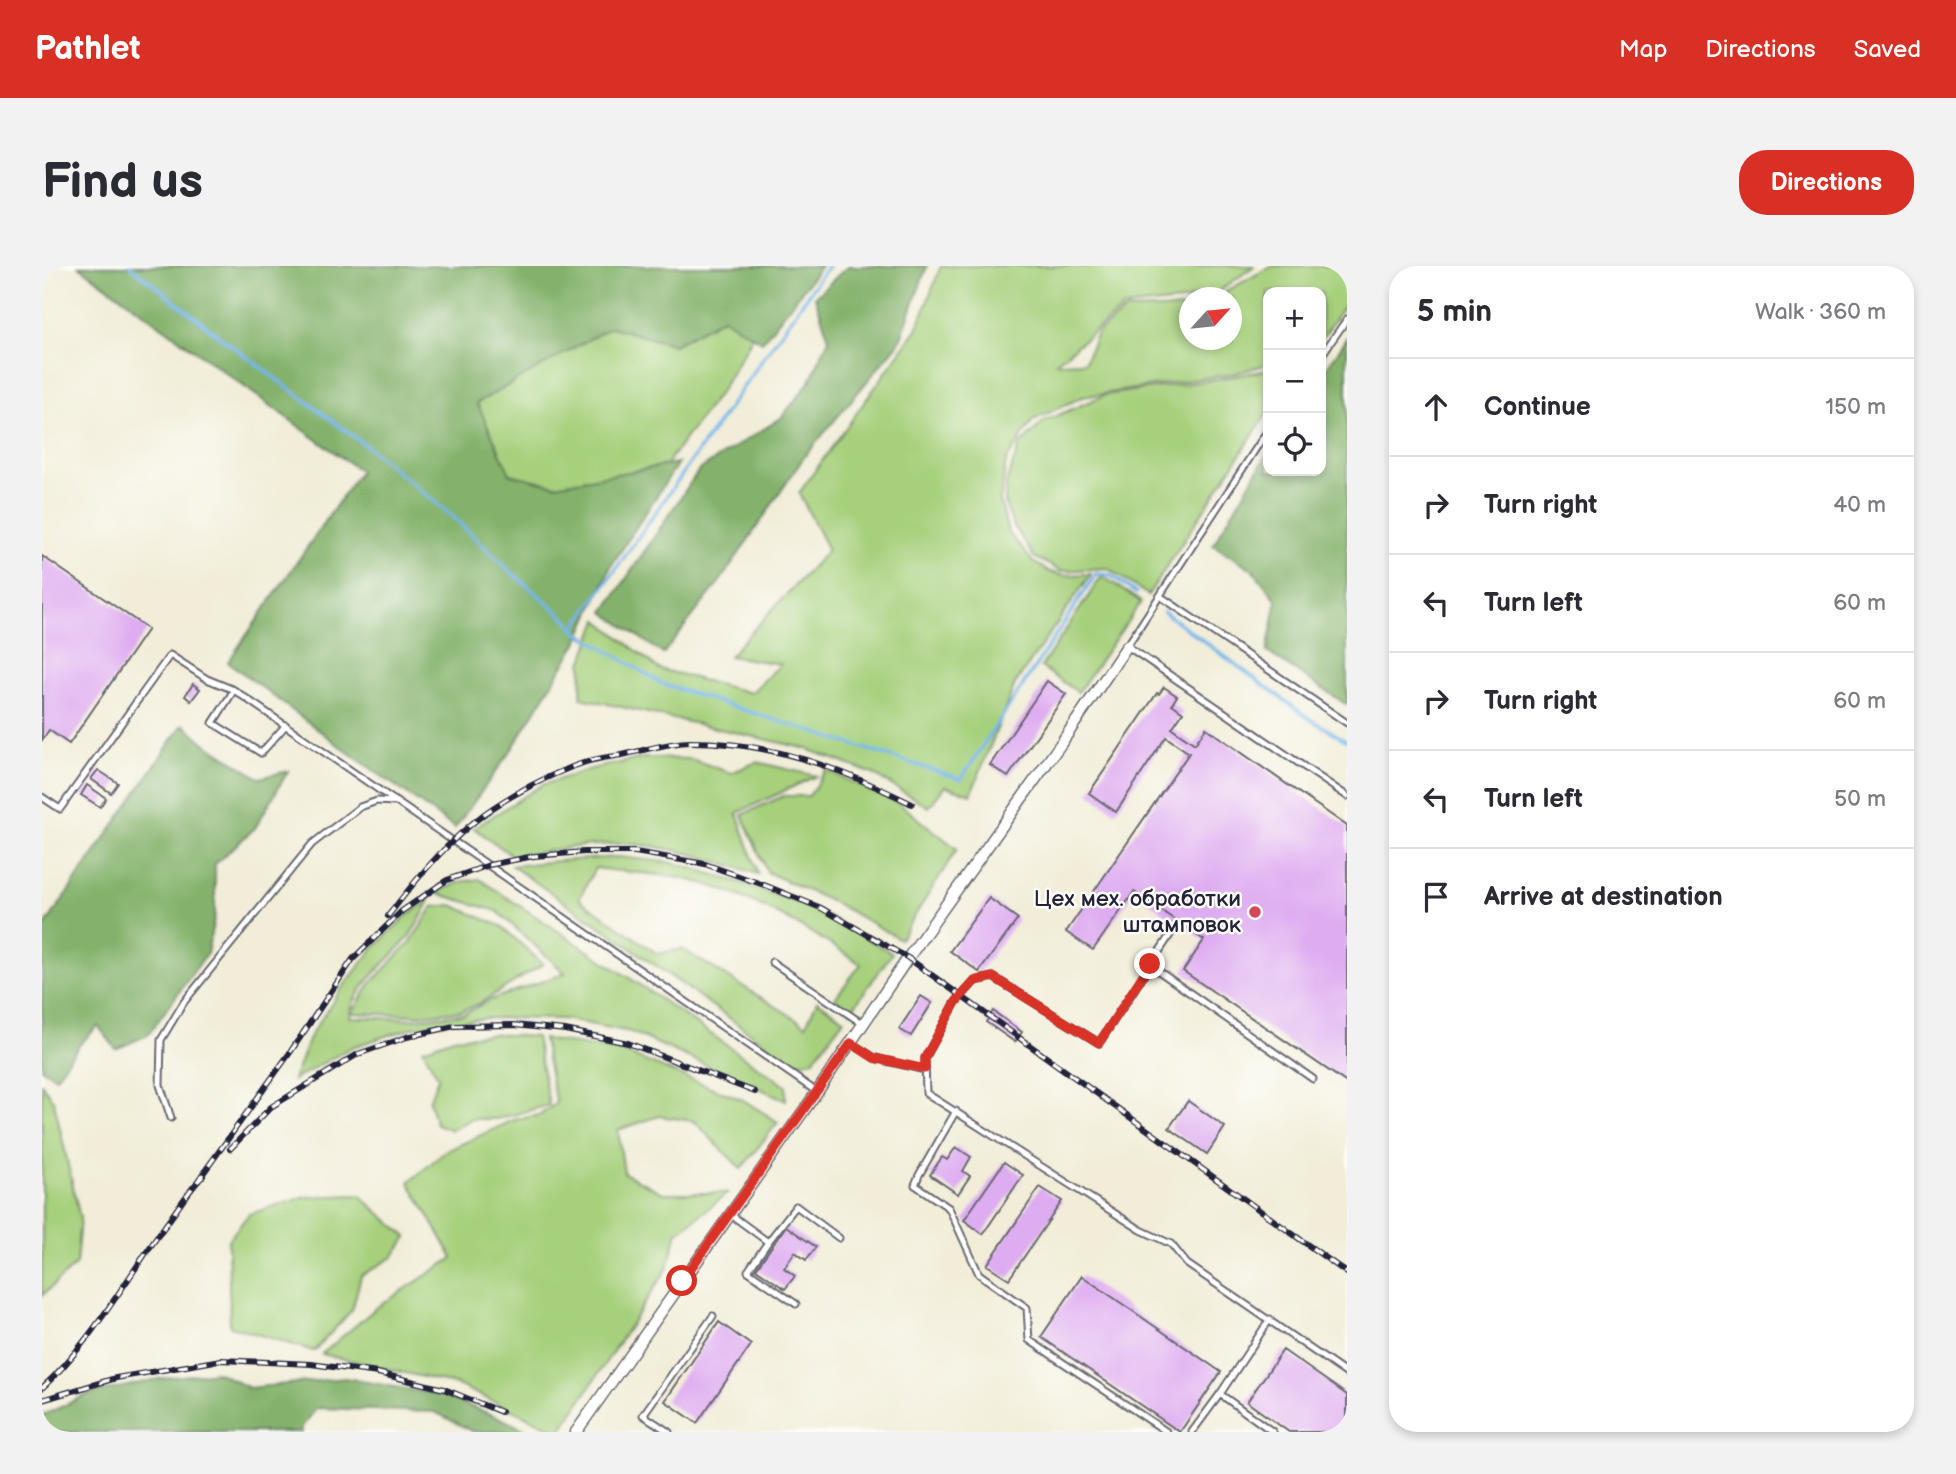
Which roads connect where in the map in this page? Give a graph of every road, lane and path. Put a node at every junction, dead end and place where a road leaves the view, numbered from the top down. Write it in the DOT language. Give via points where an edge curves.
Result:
graph roads {
  1 [pos="1347,319"];
  2 [pos="1325,350"];
  3 [pos="1263,437"];
  4 [pos="1160,596"];
  5 [pos="1127,646"];
  6 [pos="234,690"];
  7 [pos="1347,723"];
  8 [pos="286,725"];
  9 [pos="1347,796"];
  10 [pos="42,797"];
  11 [pos="397,803"];
  12 [pos="1176,926"];
  13 [pos="772,962"];
  14 [pos="1150,964"];
  15 [pos="863,1024"];
  16 [pos="851,1043"];
  17 [pos="925,1069"];
  18 [pos="1313,1079"];
  19 [pos="817,1091"];
  20 [pos="956,1111"];
  21 [pos="171,1118"];
  22 [pos="730,1214"];
  23 [pos="839,1238"];
  24 [pos="768,1242"];
  25 [pos="796,1304"];
  26 [pos="713,1316"];
  27 [pos="1270,1319"];
  28 [pos="1347,1374"];
  29 [pos="1220,1394"];
  30 [pos="576,1432"];
  31 [pos="669,1432"];
  32 [pos="1167,1432"];
  33 [pos="1192,1432"];
  34 [pos="1273,1432"];
  1 -- 2 [label="lane"];
  3 -- 4 [label="lane"];
  4 -- 5 [label="lane"];
  4 -- 7 [label="lane"];
  5 -- 9 [label="lane"];
  5 -- 15 [label="street"];
  6 -- 8 [label="lane"];
  6 -- 8 [label="lane" via="213,723 261,752"];
  6 -- 10 [label="lane" via="170,655 60,809"];
  8 -- 11 [label="lane"];
  11 -- 19 [label="lane"];
  11 -- 21 [label="lane" via="377,801 359,807 312,844 184,1002 161,1040 160,1085"];
  12 -- 14 [label="lane"];
  13 -- 15 [label="lane"];
  14 -- 17 [label="lane" via="1099,1043 993,977 975,981 956,1002 925,1058"];
  14 -- 18 [label="lane"];
  15 -- 16 [label="street"];
  16 -- 17 [label="lane" via="874,1058"];
  16 -- 19 [label="street"];
  17 -- 20 [label="lane" via="926,1093"];
  19 -- 22 [label="street"];
  20 -- 27 [label="lane" via="1141,1230 1171,1244 1187,1264"];
  20 -- 32 [label="lane" via="915,1185 949,1208 979,1274 1027,1308 1029,1340"];
  22 -- 24 [label="lane"];
  22 -- 30 [label="street"];
  23 -- 24 [label="lane" via="796,1206"];
  24 -- 25 [label="lane" via="748,1271"];
  26 -- 31 [label="lane" via="643,1415"];
  27 -- 28 [label="lane"];
  27 -- 29 [label="lane"];
  29 -- 33 [label="lane"];
  29 -- 34 [label="lane"];
}
